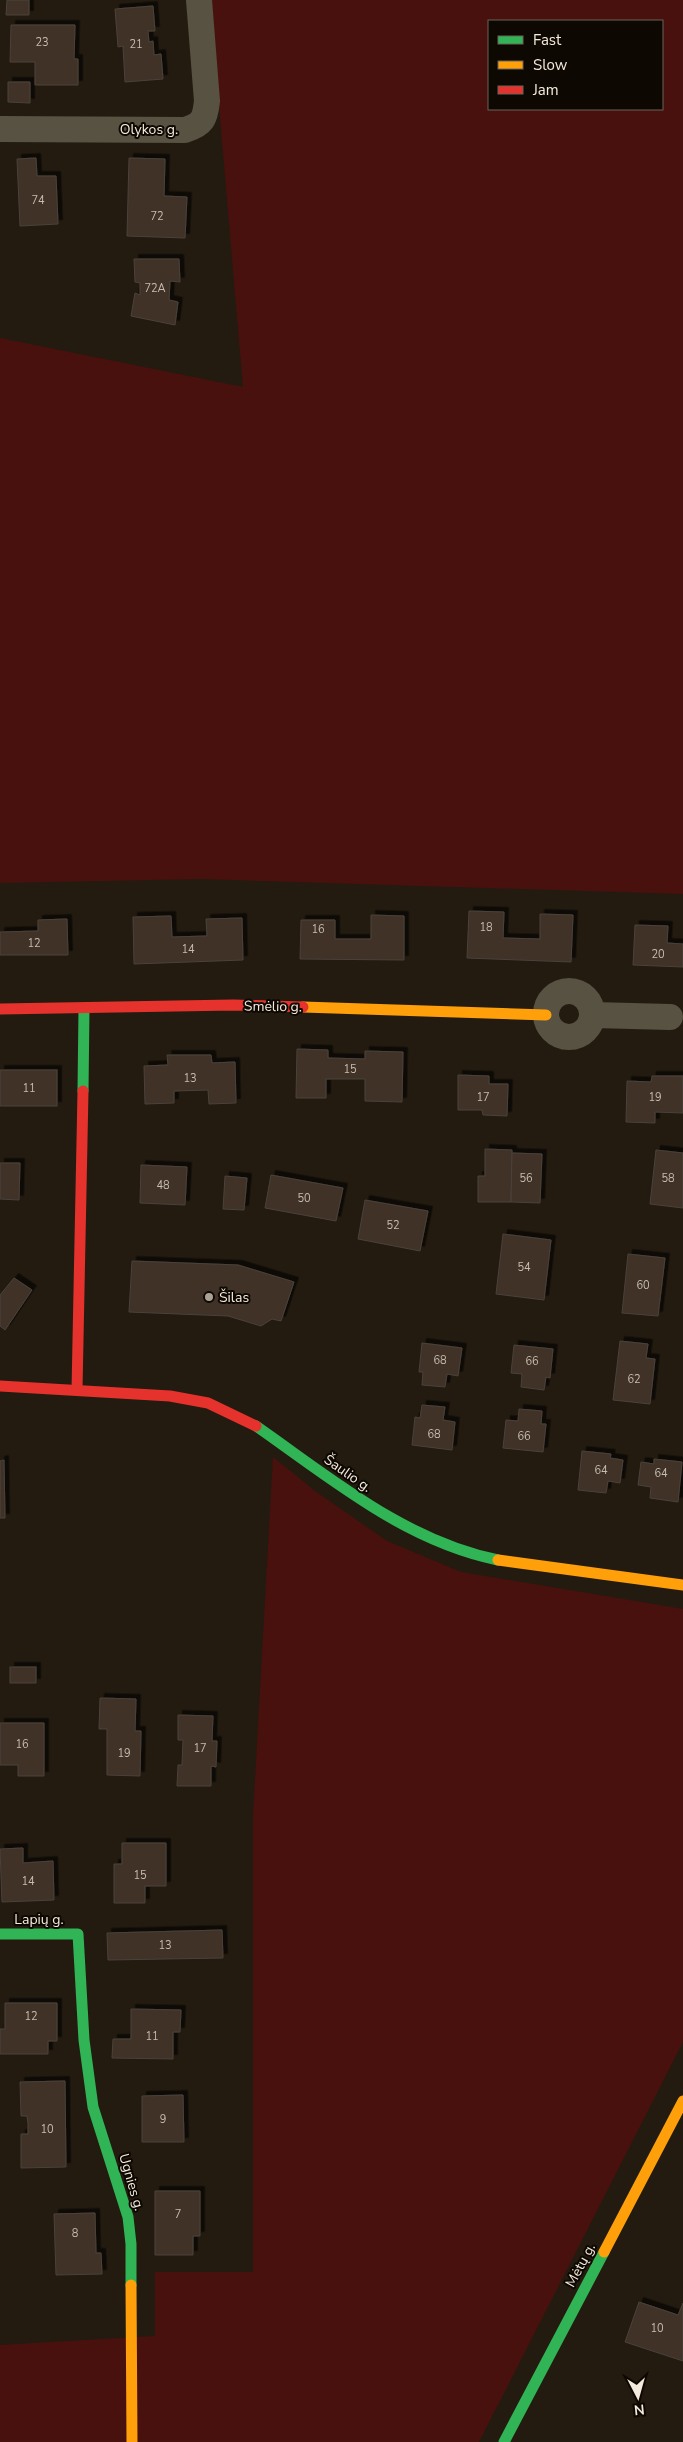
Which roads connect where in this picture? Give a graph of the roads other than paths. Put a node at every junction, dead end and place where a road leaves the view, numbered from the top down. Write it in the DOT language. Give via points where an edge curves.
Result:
graph roads {
  1 [pos="199,0"];
  2 [pos="0,129"];
  3 [pos="84,1008"];
  4 [pos="0,1010"];
  5 [pos="546,1014"];
  6 [pos="670,1017"];
  7 [pos="0,1386"];
  8 [pos="77,1390"];
  9 [pos="683,1585"];
  10 [pos="0,1934"];
  11 [pos="78,1934"];
  12 [pos="683,2101"];
  13 [pos="132,2442"];
  14 [pos="504,2442"];
  1 -- 2 [label="street, Olykos g." via="207,101 205,115 198,126 185,130"];
  3 -- 4 [label="street, Smėlio g."];
  3 -- 5 [label="street, Smėlio g." via="234,1005"];
  3 -- 8 [label="street"];
  5 -- 6 [label="street" via="552,998 570,990 587,998 593,1015"];
  7 -- 8 [label="street, Šaulio g."];
  8 -- 9 [label="street, Šaulio g." via="170,1396 208,1403 250,1421 375,1510 414,1532 453,1548 496,1560"];
  10 -- 11 [label="street, Lapių g."];
  11 -- 13 [label="street, Ugnies g." via="92,2107 128,2217 131,2244"];
  12 -- 14 [label="street, Mėtų g."];
}
